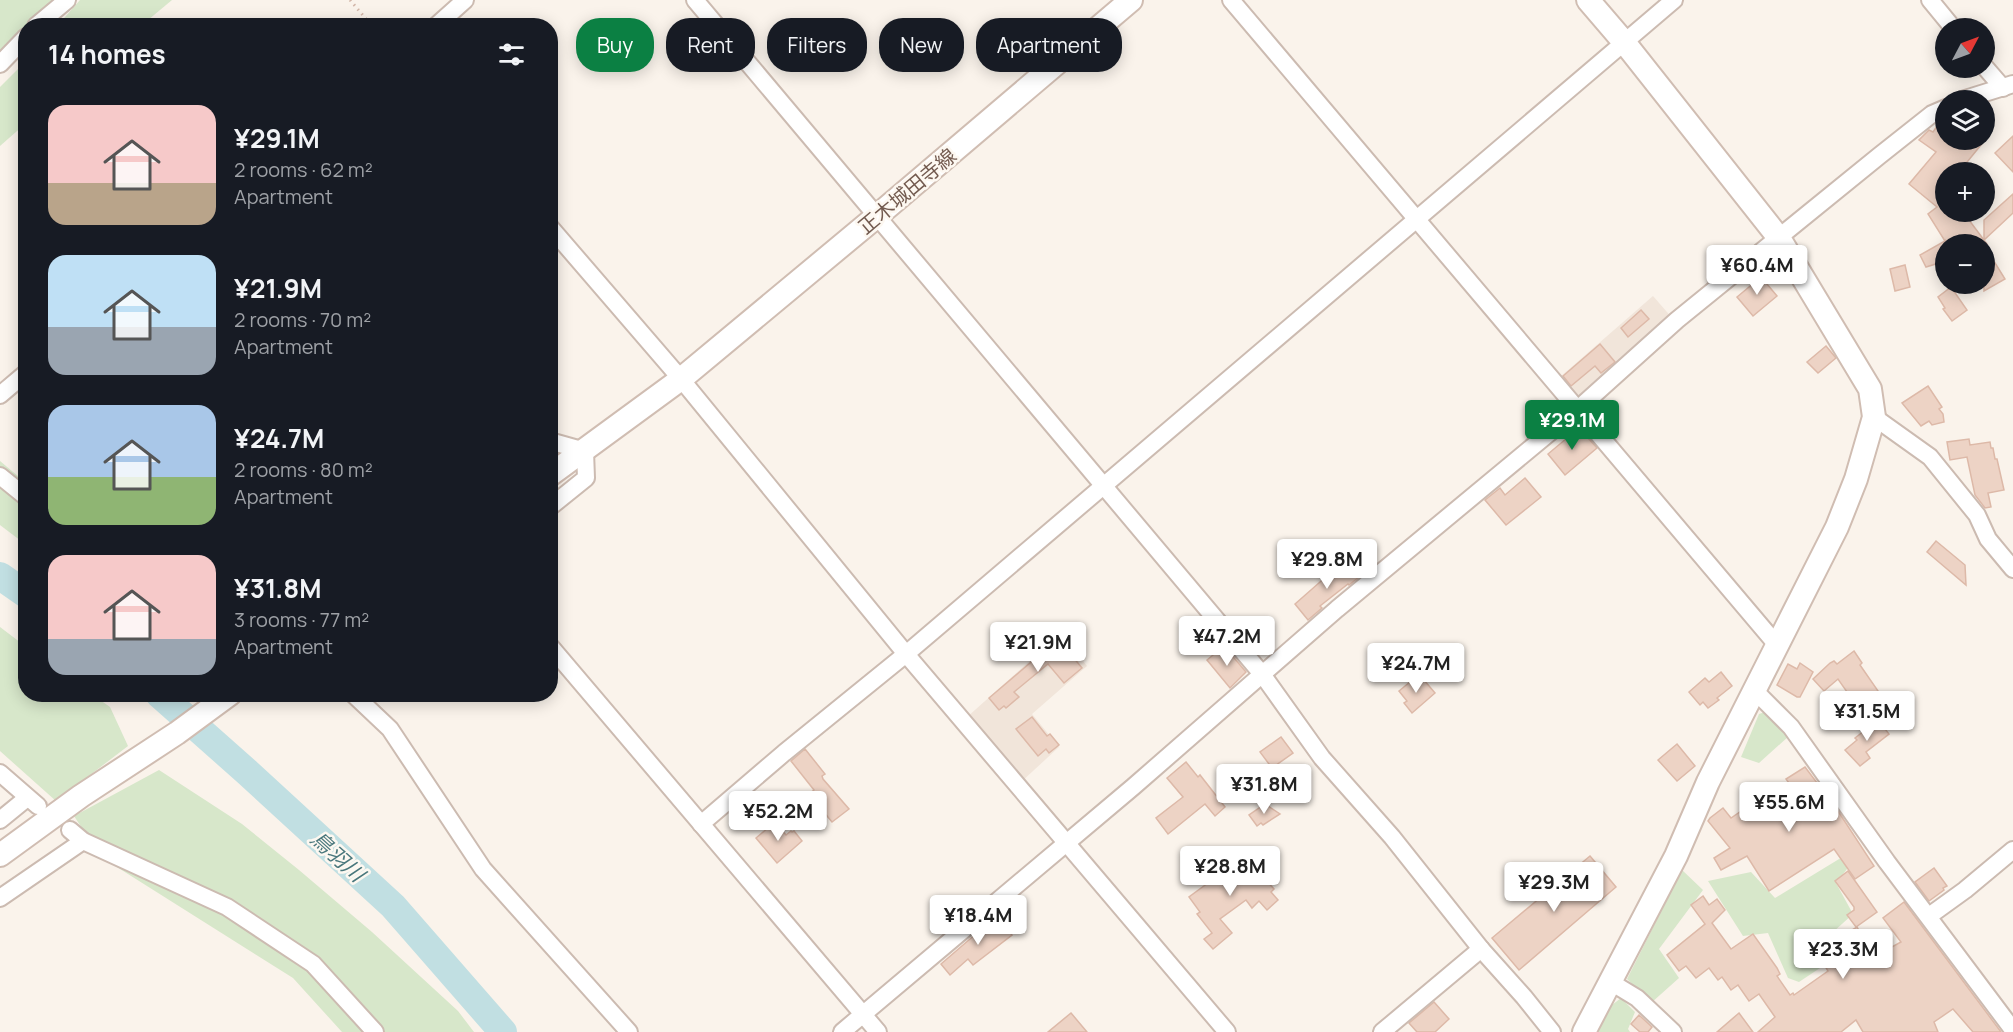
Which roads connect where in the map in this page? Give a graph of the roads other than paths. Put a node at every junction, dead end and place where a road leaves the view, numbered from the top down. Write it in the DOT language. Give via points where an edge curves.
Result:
graph roads {
  1 [pos="67,0"];
  2 [pos="465,0"];
  3 [pos="695,0"];
  4 [pos="1131,0"];
  5 [pos="1231,0"];
  6 [pos="1588,0"];
  7 [pos="1674,0"];
  8 [pos="1929,0"];
  9 [pos="46,18"];
  10 [pos="445,18"];
  11 [pos="1944,18"];
  12 [pos="1624,42"];
  13 [pos="18,45"];
  14 [pos="0,64"];
  15 [pos="1995,75"];
  16 [pos="2008,86"];
  17 [pos="1935,113"];
  18 [pos="877,216"];
  19 [pos="1417,218"];
  20 [pos="558,236"];
  21 [pos="1779,238"];
  22 [pos="681,379"];
  23 [pos="18,380"];
  24 [pos="0,395"];
  25 [pos="1578,409"];
  26 [pos="1874,417"];
  27 [pos="558,443"];
  28 [pos="585,451"];
  29 [pos="558,470"];
  30 [pos="0,476"];
  31 [pos="1104,485"];
  32 [pos="18,491"];
  33 [pos="558,501"];
  34 [pos="2013,569"];
  35 [pos="1778,645"];
  36 [pos="906,654"];
  37 [pos="558,655"];
  38 [pos="1262,674"];
  39 [pos="1755,691"];
  40 [pos="219,702"];
  41 [pos="361,702"];
  42 [pos="0,773"];
  43 [pos="0,820"];
  44 [pos="701,824"];
  45 [pos="70,830"];
  46 [pos="83,841"];
  47 [pos="1066,843"];
  48 [pos="2013,850"];
  49 [pos="0,855"];
  50 [pos="0,898"];
  51 [pos="1929,916"];
  52 [pos="1481,949"];
  53 [pos="1609,981"];
  54 [pos="862,1014"];
  55 [pos="2013,1030"];
  56 [pos="375,1032"];
  57 [pos="629,1032"];
  58 [pos="842,1032"];
  59 [pos="878,1032"];
  60 [pos="1227,1032"];
  61 [pos="1382,1032"];
  62 [pos="1551,1032"];
  63 [pos="1584,1032"];
  64 [pos="1673,1032"];
  1 -- 9 [label="street"];
  2 -- 10 [label="street"];
  3 -- 18 [label="street"];
  4 -- 18 [label="street, 正木城田寺線"];
  5 -- 19 [label="street"];
  6 -- 12 [label="street"];
  7 -- 12 [label="street"];
  8 -- 11 [label="street"];
  12 -- 19 [label="street"];
  12 -- 21 [label="street"];
  13 -- 14 [label="street"];
  15 -- 16 [label="street"];
  17 -- 21 [label="street"];
  18 -- 22 [label="street, 正木城田寺線"];
  18 -- 31 [label="street"];
  19 -- 25 [label="street"];
  19 -- 31 [label="street"];
  20 -- 22 [label="street"];
  21 -- 25 [label="street" via="1677,320"];
  21 -- 26 [label="street" via="1870,389"];
  22 -- 28 [label="street, 正木城田寺線"];
  22 -- 36 [label="street"];
  23 -- 24 [label="street"];
  25 -- 35 [label="street"];
  25 -- 38 [label="street"];
  26 -- 34 [label="street" via="1930,457 1977,515 1988,539"];
  26 -- 35 [label="street" via="1837,527"];
  27 -- 28 [label="street"];
  28 -- 29 [label="street, 正木城田寺線"];
  28 -- 33 [label="street" via="586,478"];
  30 -- 32 [label="street"];
  31 -- 36 [label="street"];
  31 -- 38 [label="street"];
  35 -- 39 [label="street"];
  36 -- 44 [label="street"];
  36 -- 47 [label="street"];
  37 -- 44 [label="street"];
  38 -- 47 [label="street"];
  38 -- 52 [label="street" via="1322,758 1392,837"];
  39 -- 51 [label="street" via="1791,727"];
  39 -- 53 [label="street" via="1708,782 1676,856"];
  40 -- 49 [label="street"];
  41 -- 57 [label="street" via="390,729 483,868"];
  42 -- 43 [label="street" via="32,802"];
  44 -- 54 [label="street"];
  45 -- 46 [label="street"];
  46 -- 50 [label="street"];
  46 -- 56 [label="street" via="227,907 312,964"];
  47 -- 54 [label="street"];
  47 -- 60 [label="street"];
  48 -- 51 [label="street"];
  51 -- 55 [label="street"];
  52 -- 61 [label="street"];
  52 -- 62 [label="street"];
  53 -- 63 [label="street"];
  53 -- 64 [label="street" via="1636,998"];
  54 -- 58 [label="street"];
  54 -- 59 [label="street"];
}
